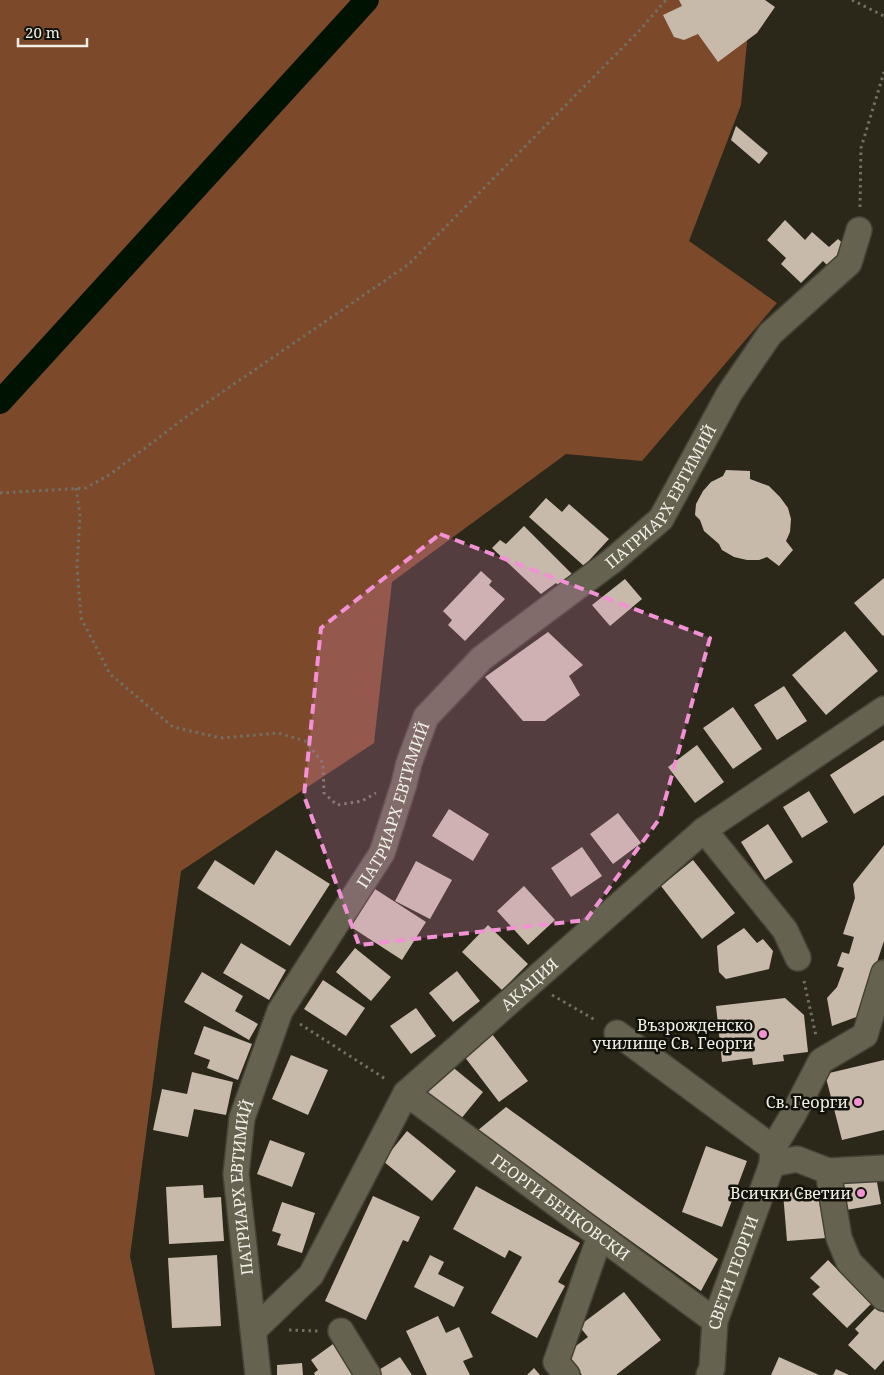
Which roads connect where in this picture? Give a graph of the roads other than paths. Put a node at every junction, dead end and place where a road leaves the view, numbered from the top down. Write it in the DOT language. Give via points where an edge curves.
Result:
graph roads {
  1 [pos="860,230"];
  2 [pos="884,709"];
  3 [pos="704,830"];
  4 [pos="798,958"];
  5 [pos="884,973"];
  6 [pos="617,1033"];
  7 [pos="406,1093"];
  8 [pos="772,1156"];
  9 [pos="884,1168"];
  10 [pos="828,1171"];
  11 [pos="600,1236"];
  12 [pos="884,1298"];
  13 [pos="715,1321"];
  14 [pos="254,1330"];
  15 [pos="341,1332"];
  16 [pos="715,1373"];
  17 [pos="258,1375"];
  18 [pos="368,1375"];
  19 [pos="567,1375"];
  1 -- 14 [label="street, ПАТРИАРХ ЕВТИМИЙ" via="849,262 770,334 739,379 661,519 612,561 482,658 426,717 382,853 280,1011 242,1118 236,1174"];
  2 -- 3 [label="street, АКАЦИЯ"];
  3 -- 4 [label="street" via="785,930"];
  3 -- 7 [label="street, АКАЦИЯ"];
  5 -- 8 [label="street, СВЕТИ ГЕОРГИ" via="864,1035 821,1061"];
  6 -- 8 [label="street"];
  7 -- 11 [label="street, ГЕОРГИ БЕНКОВСКИ"];
  7 -- 14 [label="street, АКАЦИЯ" via="311,1275"];
  8 -- 10 [label="street" via="797,1159"];
  8 -- 13 [label="street, СВЕТИ ГЕОРГИ"];
  9 -- 10 [label="street"];
  10 -- 12 [label="street" via="839,1238 849,1262"];
  11 -- 13 [label="street, ГЕОРГИ БЕНКОВСКИ"];
  11 -- 19 [label="street" via="556,1362"];
  13 -- 16 [label="street, СВЕТИ ГЕОРГИ"];
  14 -- 17 [label="street, ПАТРИАРХ ЕВТИМИЙ"];
  15 -- 18 [label="street"];
}
